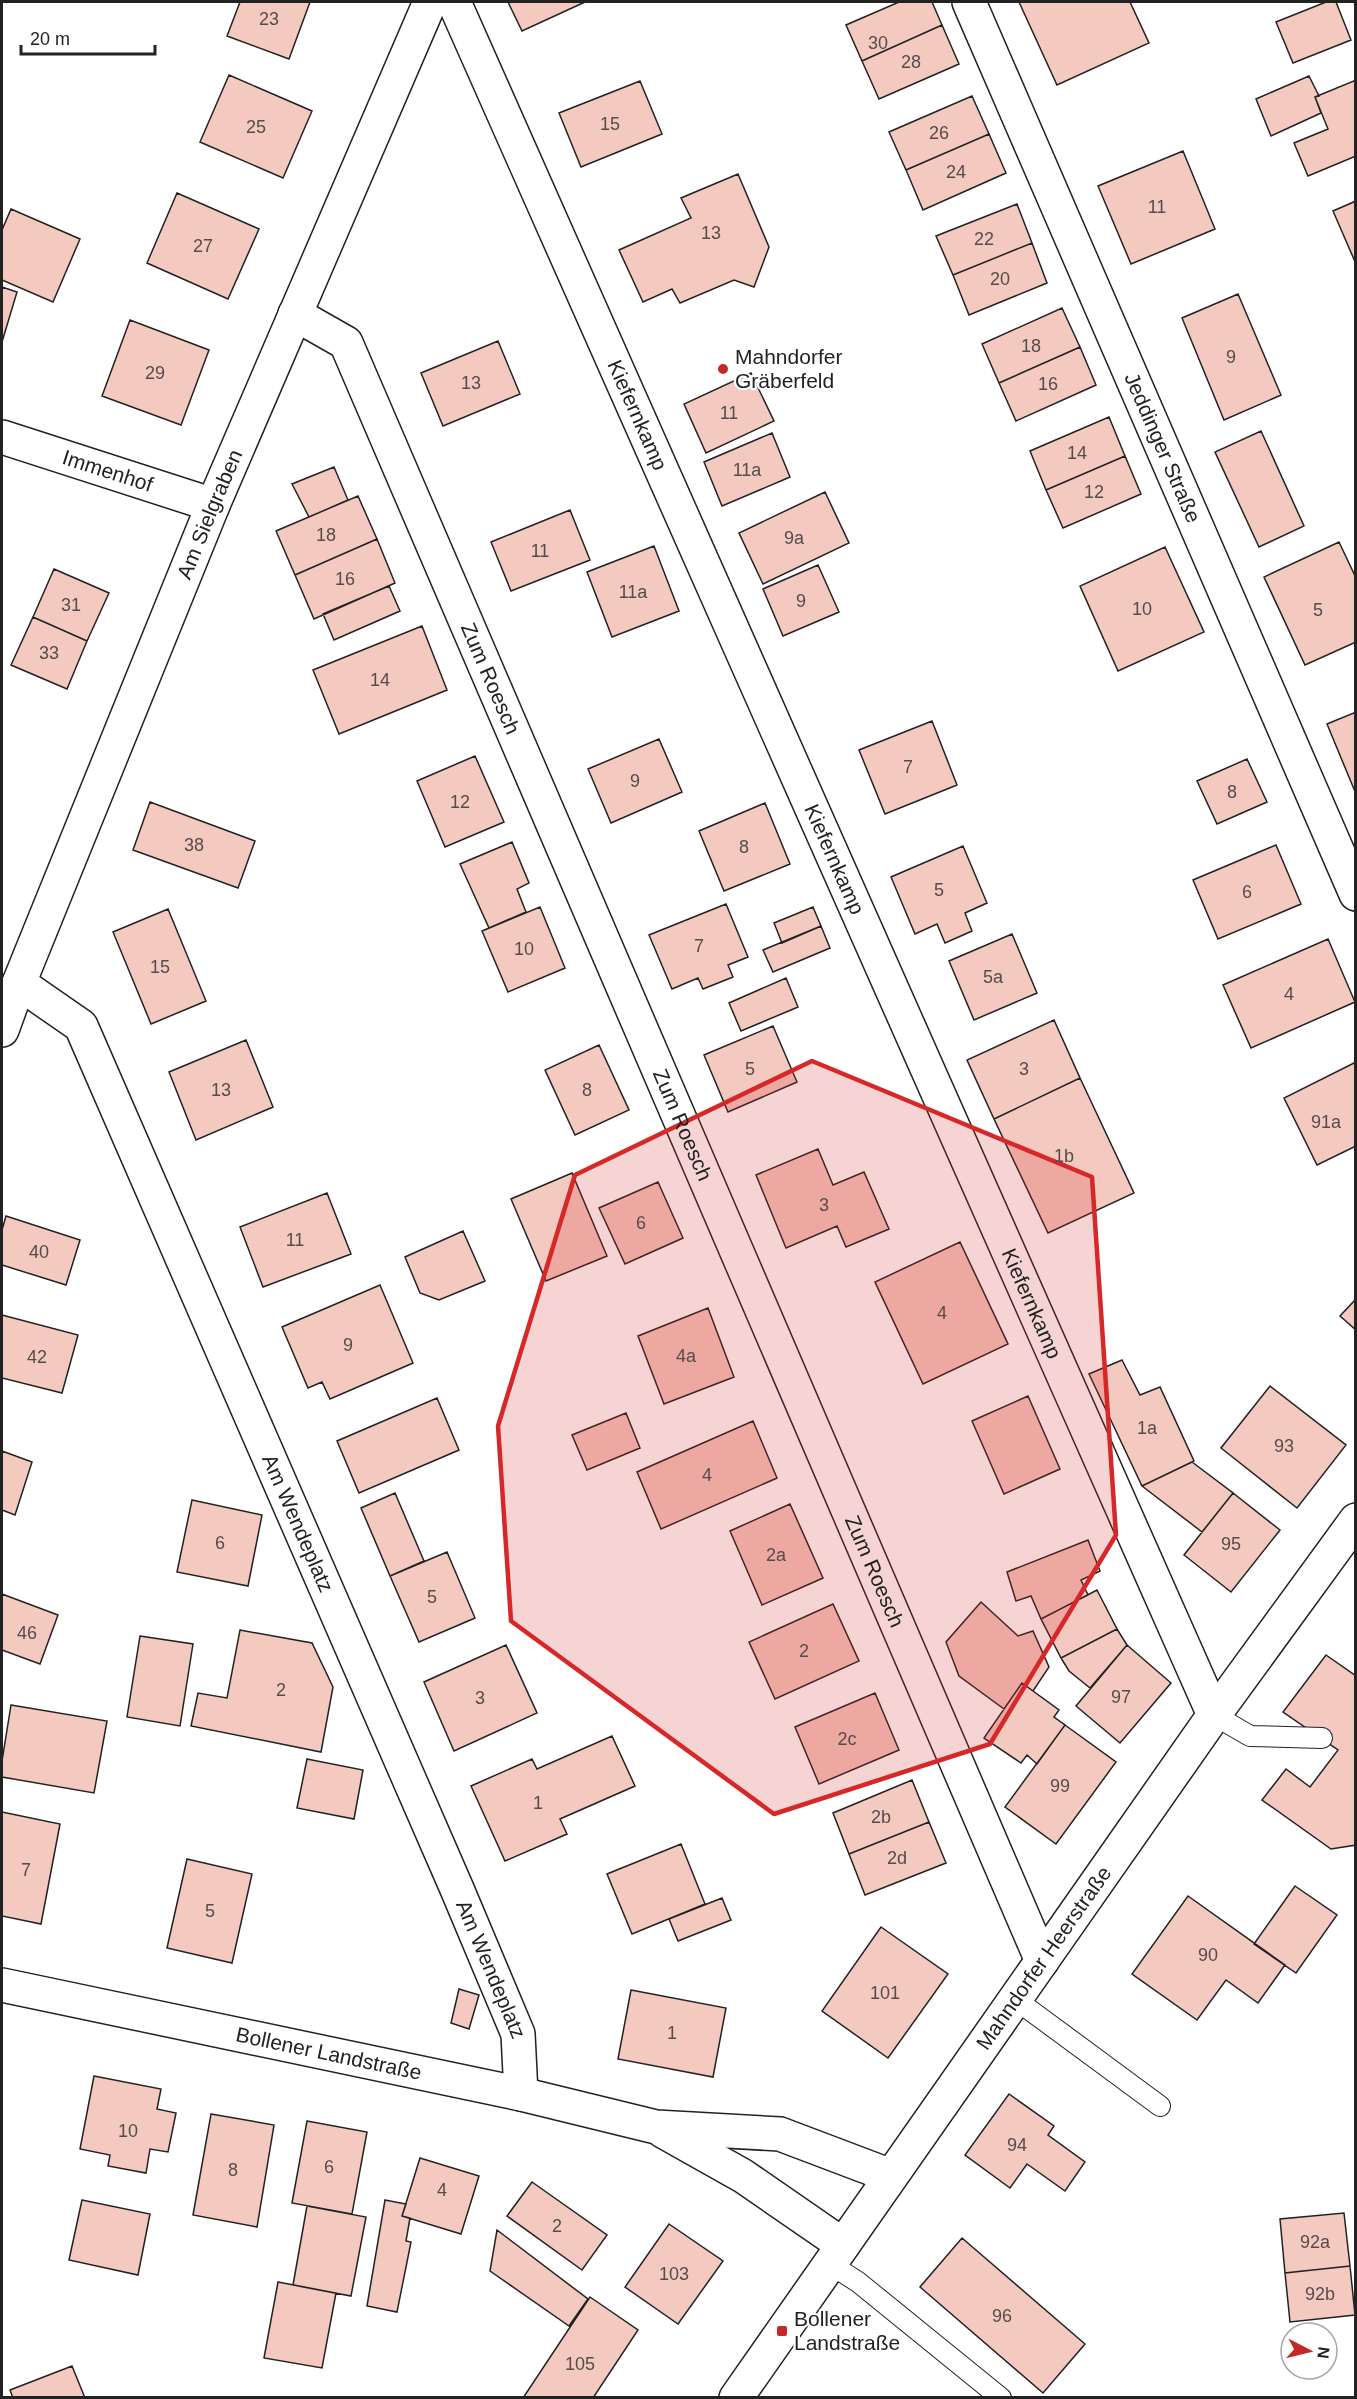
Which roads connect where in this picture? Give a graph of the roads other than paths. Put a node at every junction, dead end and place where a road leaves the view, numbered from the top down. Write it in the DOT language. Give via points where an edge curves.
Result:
graph roads {
  1 [pos="430,2"];
  2 [pos="454,2"];
  3 [pos="969,2"];
  4 [pos="295,314"];
  5 [pos="2,437"];
  6 [pos="213,505"];
  7 [pos="1356,894"];
  8 [pos="18,983"];
  9 [pos="2,1030"];
  10 [pos="1356,1520"];
  11 [pos="1214,1715"];
  12 [pos="1322,1738"];
  13 [pos="1042,1961"];
  14 [pos="2,1984"];
  15 [pos="1015,1999"];
  16 [pos="521,2094"];
  17 [pos="1160,2106"];
  18 [pos="656,2127"];
  19 [pos="891,2176"];
  20 [pos="836,2255"];
  21 [pos="736,2397"];
  22 [pos="1001,2397"];
  1 -- 4 [label="street, Am Sielgraben"];
  2 -- 11 [label="street, Kiefernkamp"];
  3 -- 7 [label="street, Jeddinger Straße"];
  4 -- 6 [label="street, Am Sielgraben"];
  4 -- 13 [label="street, Zum Roesch" via="346,343"];
  5 -- 6 [label="street, Immenhof"];
  6 -- 8 [label="street, Am Sielgraben"];
  8 -- 9 [label="street, Am Sielgraben"];
  8 -- 16 [label="street, Am Wendeplatz" via="81,1026 518,2034"];
  10 -- 11 [label="street, Mahndorfer Heerstraße"];
  11 -- 12 [label="lane" via="1250,1736"];
  11 -- 13 [label="street, Mahndorfer Heerstraße"];
  13 -- 15 [label="street, Mahndorfer Heerstraße"];
  14 -- 16 [label="street, Bollener Landstraße"];
  15 -- 17 [label="lane"];
  15 -- 19 [label="street, Mahndorfer Heerstraße"];
  16 -- 18 [label="street, Bollener Landstraße"];
  18 -- 19 [label="street, Bollener Landstraße" via="780,2134"];
  18 -- 20 [label="street, Bollener Landstraße" via="743,2176"];
  19 -- 20 [label="street, Mahndorfer Heerstraße"];
  20 -- 21 [label="street, Mahndorfer Heerstraße"];
  20 -- 22 [label="lane" via="858,2282"];
}
